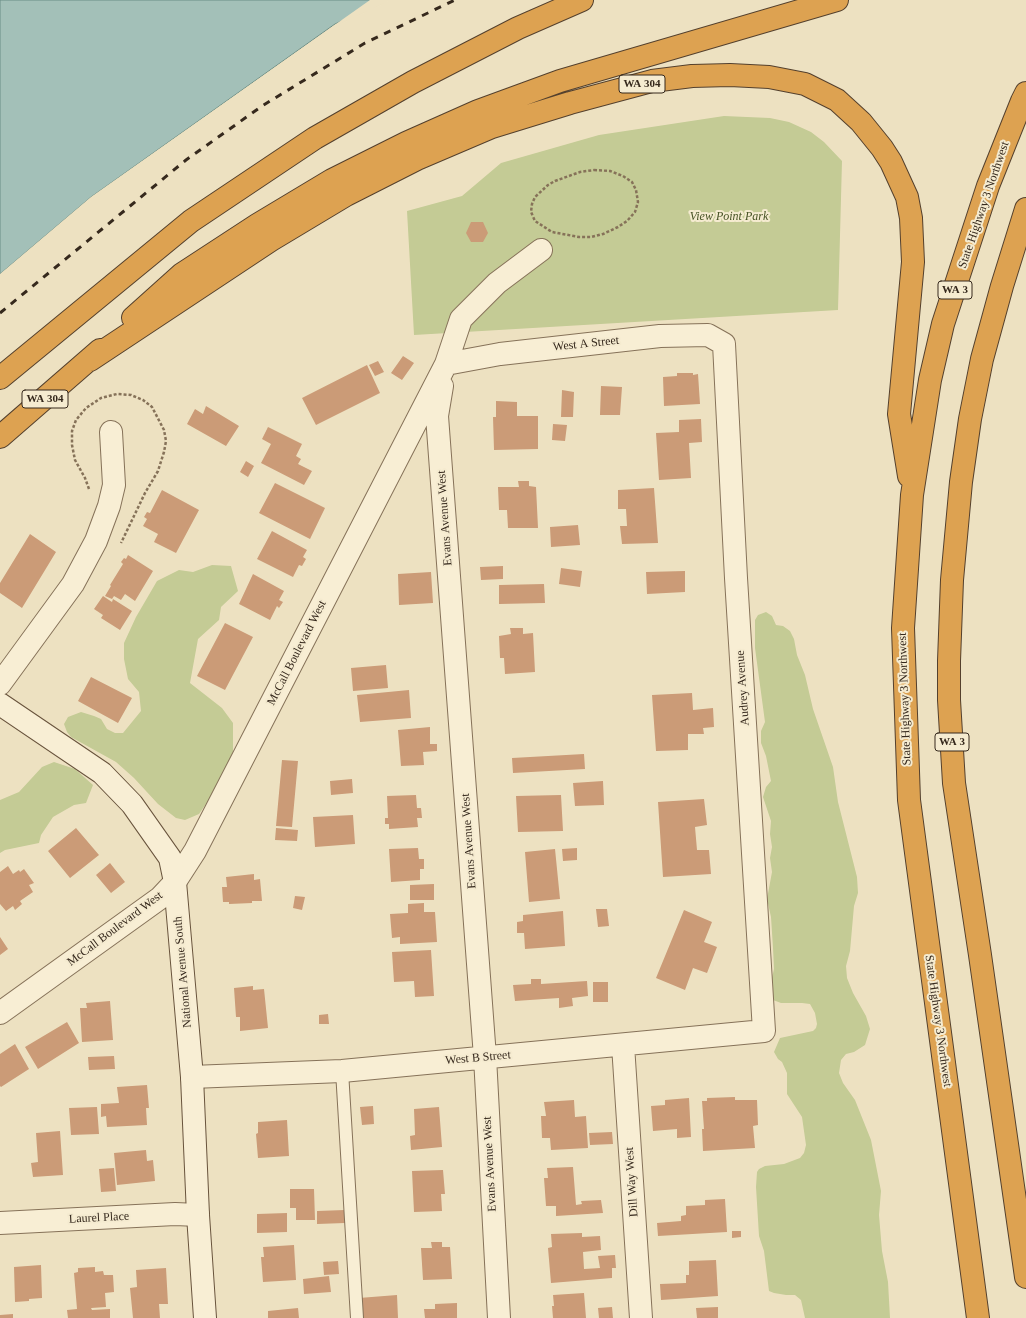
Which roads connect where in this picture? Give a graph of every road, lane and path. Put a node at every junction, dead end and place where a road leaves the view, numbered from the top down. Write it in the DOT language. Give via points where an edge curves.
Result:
graph roads {
  1 [pos="582,0"];
  2 [pos="837,0"];
  3 [pos="1026,93"];
  4 [pos="564,178"];
  5 [pos="1026,209"];
  6 [pos="541,250"];
  7 [pos="724,344"];
  8 [pos="90,360"];
  9 [pos="446,364"];
  10 [pos="0,378"];
  11 [pos="110,432"];
  12 [pos="0,437"];
  13 [pos="912,495"];
  14 [pos="0,684"];
  15 [pos="0,704"];
  16 [pos="174,882"];
  17 [pos="0,1013"];
  18 [pos="764,1031"];
  19 [pos="623,1045"];
  20 [pos="485,1057"];
  21 [pos="342,1071"];
  22 [pos="192,1077"];
  23 [pos="198,1215"];
  24 [pos="0,1222"];
  25 [pos="1026,1277"];
  26 [pos="205,1318"];
  27 [pos="357,1318"];
  28 [pos="499,1318"];
  29 [pos="641,1318"];
  30 [pos="978,1318"];
  1 -- 10 [label="highway" via="518,28 420,78 315,138 192,221"];
  2 -- 8 [label="highway, WA 304" via="560,80 478,111 406,143 332,180 257,224 182,274"];
  3 -- 13 [label="highway, State Highway 3 Northwest / WA 3" via="988,186 943,324 930,380"];
  4 -- 4 [label="path" via="548,185 535,197 532,204 531,212 535,221 552,232 579,237 603,234 627,221 635,212 638,202 636,190 632,182 622,176 610,171 594,170"];
  5 -- 25 [label="highway, WA 3" via="984,351 970,419 952,580 949,700 954,783"];
  6 -- 9 [label="street, McCall Boulevard West" via="497,283 461,319"];
  7 -- 9 [label="street, West A Street" via="708,335 660,336 500,354"];
  7 -- 18 [label="street, Audrey Avenue"];
  8 -- 12 [label="highway, WA 304"];
  8 -- 13 [label="highway, WA 304" via="271,240 346,196 417,159 492,127 652,81 692,76 769,77 805,84 837,100 861,122 882,148 907,197 911,218 913,262 899,414"];
  9 -- 16 [label="street, McCall Boulevard West" via="195,851"];
  9 -- 20 [label="street, Evans Avenue West" via="437,416"];
  11 -- 14 [label="street" via="114,485 96,541 73,584"];
  13 -- 30 [label="highway, State Highway 3 Northwest / WA 3" via="903,628 909,800"];
  15 -- 16 [label="street, National Avenue South" via="102,773 132,804 170,858"];
  16 -- 17 [label="street, McCall Boulevard West" via="160,898"];
  16 -- 22 [label="street, National Avenue South"];
  18 -- 19 [label="street, West B Street"];
  19 -- 20 [label="street, West B Street"];
  19 -- 29 [label="street, Dill Way West"];
  20 -- 21 [label="street, West B Street"];
  20 -- 28 [label="street, Evans Avenue West"];
  21 -- 22 [label="street, West B Street"];
  21 -- 27 [label="lane"];
  22 -- 23 [label="street, National Avenue South"];
  23 -- 24 [label="street, Laurel Place"];
  23 -- 26 [label="street, National Avenue South"];
}
